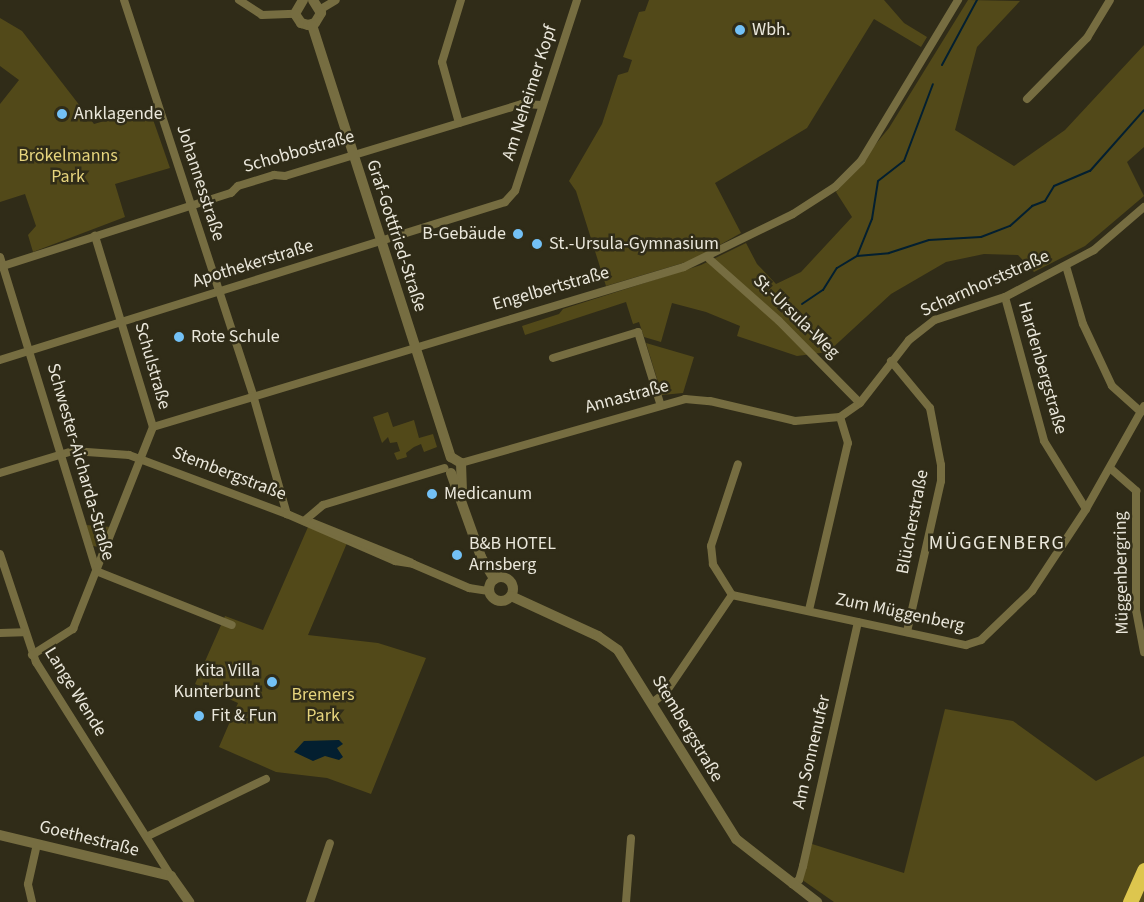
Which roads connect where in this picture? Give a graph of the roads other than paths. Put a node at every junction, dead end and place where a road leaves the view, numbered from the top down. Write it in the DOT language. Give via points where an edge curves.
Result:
graph roads {
  1 [pos="124,0"];
  2 [pos="239,0"];
  3 [pos="303,0"];
  4 [pos="313,0"];
  5 [pos="336,0"];
  6 [pos="461,0"];
  7 [pos="577,0"];
  8 [pos="958,0"];
  9 [pos="1110,0"];
  10 [pos="321,9"];
  11 [pos="295,14"];
  12 [pos="312,25"];
  13 [pos="1027,99"];
  14 [pos="542,105"];
  15 [pos="459,123"];
  16 [pos="353,155"];
  17 [pos="513,195"];
  18 [pos="190,205"];
  19 [pos="1144,207"];
  20 [pos="95,236"];
  21 [pos="381,242"];
  22 [pos="0,257"];
  23 [pos="707,257"];
  24 [pos="1066,266"];
  25 [pos="2,267"];
  26 [pos="218,293"];
  27 [pos="1005,297"];
  28 [pos="122,323"];
  29 [pos="415,348"];
  30 [pos="29,351"];
  31 [pos="553,358"];
  32 [pos="0,360"];
  33 [pos="891,361"];
  34 [pos="253,395"];
  35 [pos="660,403"];
  36 [pos="860,403"];
  37 [pos="1143,409"];
  38 [pos="840,417"];
  39 [pos="153,427"];
  40 [pos="61,455"];
  41 [pos="141,459"];
  42 [pos="738,464"];
  43 [pos="1110,468"];
  44 [pos="454,469"];
  45 [pos="0,473"];
  46 [pos="1086,509"];
  47 [pos="286,514"];
  48 [pos="304,521"];
  49 [pos="0,554"];
  50 [pos="96,571"];
  51 [pos="494,579"];
  52 [pos="489,591"];
  53 [pos="732,595"];
  54 [pos="511,597"];
  55 [pos="809,610"];
  56 [pos="858,622"];
  57 [pos="232,625"];
  58 [pos="23,632"];
  59 [pos="907,632"];
  60 [pos="0,633"];
  61 [pos="1144,652"];
  62 [pos="32,655"];
  63 [pos="652,703"];
  64 [pos="266,779"];
  65 [pos="0,835"];
  66 [pos="148,836"];
  67 [pos="631,838"];
  68 [pos="330,843"];
  69 [pos="37,844"];
  70 [pos="1144,870"];
  71 [pos="171,876"];
  72 [pos="792,884"];
  73 [pos="1144,885"];
  74 [pos="32,902"];
  75 [pos="189,902"];
  76 [pos="310,902"];
  77 [pos="626,902"];
  78 [pos="817,902"];
  79 [pos="1130,902"];
  80 [pos="1137,902"];
  1 -- 18 [label="street, Johannesstraße"];
  2 -- 11 [label="street" via="262,15"];
  3 -- 11 [label="street"];
  4 -- 10 [label="street"];
  5 -- 10 [label="street"];
  6 -- 15 [label="street" via="442,62"];
  7 -- 14 [label="street, Am Neheimer Kopf"];
  8 -- 23 [label="street, Engelbertstraße" via="854,169 814,202"];
  9 -- 13 [label="street" via="1087,38"];
  10 -- 12 [label="street"];
  11 -- 12 [label="street" via="301,23"];
  12 -- 16 [label="street, Graf-Gottfried-Straße"];
  14 -- 15 [label="street, Schobbostraße" via="522,104"];
  14 -- 17 [label="street, Am Neheimer Kopf"];
  15 -- 16 [label="street, Schobbostraße"];
  16 -- 18 [label="street, Schobbostraße" via="238,186 231,194"];
  16 -- 21 [label="street, Graf-Gottfried-Straße"];
  17 -- 21 [label="street, Apothekerstraße" via="494,206"];
  18 -- 20 [label="street, Schobbostraße"];
  18 -- 26 [label="street, Johannesstraße"];
  19 -- 24 [label="street, Scharnhorststraße" via="1094,250"];
  20 -- 25 [label="street, Schobbostraße"];
  20 -- 28 [label="street, Schulstraße"];
  21 -- 26 [label="street, Apothekerstraße"];
  21 -- 29 [label="street, Graf-Gottfried-Straße"];
  22 -- 25 [label="street, Schwester-Aicharda-Straße"];
  23 -- 29 [label="street, Engelbertstraße"];
  23 -- 36 [label="street, St.-Ursula-Weg" via="785,326"];
  24 -- 27 [label="street, Scharnhorststraße"];
  24 -- 37 [label="street" via="1083,324 1112,386"];
  25 -- 30 [label="street, Schwester-Aicharda-Straße"];
  26 -- 28 [label="street, Apothekerstraße"];
  26 -- 34 [label="street, Johannesstraße"];
  27 -- 33 [label="street, Scharnhorststraße" via="935,320 909,340"];
  27 -- 46 [label="street, Hardenbergstraße" via="1044,441"];
  28 -- 30 [label="street, Apothekerstraße"];
  28 -- 39 [label="street, Schulstraße"];
  29 -- 34 [label="street, Engelbertstraße"];
  29 -- 44 [label="street, Graf-Gottfried-Straße"];
  30 -- 32 [label="street, Apothekerstraße"];
  30 -- 40 [label="street, Schwester-Aicharda-Straße"];
  31 -- 35 [label="street" via="638,332"];
  33 -- 36 [label="street, Scharnhorststraße"];
  33 -- 59 [label="street, Blücherstraße" via="930,408 941,465 941,481"];
  34 -- 39 [label="street, Engelbertstraße"];
  34 -- 47 [label="street, Johannesstraße"];
  35 -- 38 [label="street, Annastraße" via="710,401 807,422"];
  35 -- 44 [label="street, Annastraße"];
  36 -- 38 [label="street, Scharnhorststraße"];
  37 -- 43 [label="street, Zum Müggenberg"];
  38 -- 55 [label="street" via="848,443"];
  39 -- 41 [label="street, Schulstraße"];
  40 -- 41 [label="street" via="83,451"];
  40 -- 45 [label="street"];
  40 -- 50 [label="street, Schwester-Aicharda-Straße"];
  41 -- 47 [label="street, Stembergstraße"];
  41 -- 50 [label="street, Schulstraße"];
  42 -- 53 [label="street" via="711,546 713,564"];
  43 -- 46 [label="street, Zum Müggenberg"];
  43 -- 61 [label="street, Müggenbergring" via="1136,491 1136,610"];
  44 -- 48 [label="street, Annastraße" via="322,505"];
  44 -- 51 [label="street" via="481,557"];
  46 -- 59 [label="street, Zum Müggenberg" via="1032,591 993,631 966,645"];
  47 -- 48 [label="street, Stembergstraße"];
  48 -- 52 [label="street, Stembergstraße" via="395,561 413,564 469,588"];
  49 -- 58 [label="street, Lange Wende"];
  50 -- 57 [label="street"];
  50 -- 62 [label="street, Schwester-Aicharda-Straße" via="73,629"];
  51 -- 52 [label="street"];
  51 -- 54 [label="street" via="504,577 511,582"];
  52 -- 54 [label="street" via="500,601"];
  53 -- 55 [label="street, Zum Müggenberg"];
  53 -- 63 [label="street" via="666,692"];
  54 -- 63 [label="street, Stembergstraße" via="598,636 618,650"];
  55 -- 56 [label="street, Zum Müggenberg"];
  56 -- 59 [label="street, Zum Müggenberg"];
  56 -- 72 [label="street, Am Sonnenufer" via="800,880"];
  58 -- 60 [label="street"];
  58 -- 62 [label="street, Lange Wende"];
  62 -- 66 [label="street, Lange Wende"];
  63 -- 72 [label="street, Stembergstraße" via="730,831"];
  64 -- 66 [label="street"];
  65 -- 69 [label="street, Goethestraße"];
  66 -- 71 [label="street, Lange Wende"];
  67 -- 77 [label="street"];
  68 -- 76 [label="street"];
  69 -- 71 [label="street, Goethestraße"];
  69 -- 74 [label="street" via="28,884"];
  70 -- 79 [label="highway"];
  71 -- 75 [label="street, Lange Wende"];
  72 -- 78 [label="street, Stembergstraße"];
  73 -- 80 [label="highway"];
}
